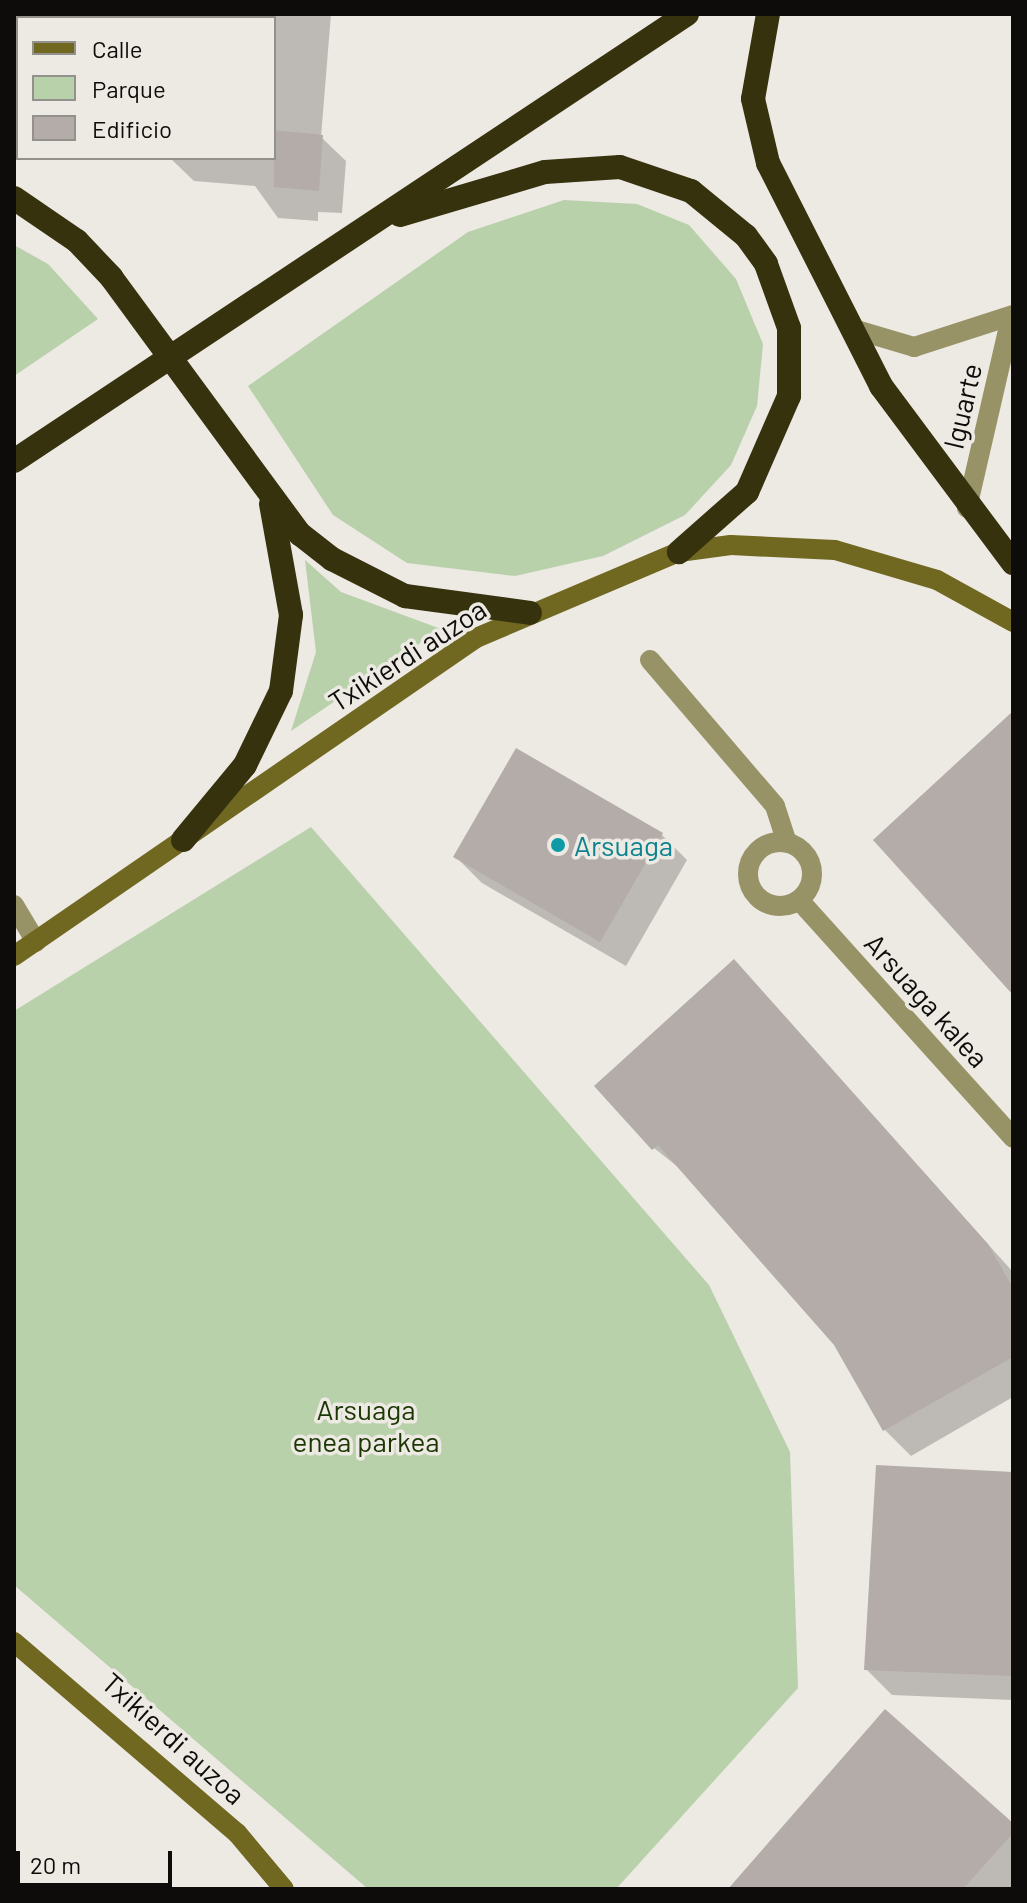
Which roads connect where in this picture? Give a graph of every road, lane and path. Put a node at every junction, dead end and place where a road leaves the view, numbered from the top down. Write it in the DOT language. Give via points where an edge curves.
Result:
graph roads {
  1 [pos="687,14"];
  2 [pos="768,14"];
  3 [pos="14,198"];
  4 [pos="374,222"];
  5 [pos="1012,316"];
  6 [pos="850,328"];
  7 [pos="14,461"];
  8 [pos="271,504"];
  9 [pos="967,508"];
  10 [pos="679,552"];
  11 [pos="1013,563"];
  12 [pos="530,613"];
  13 [pos="1013,622"];
  14 [pos="650,660"];
  15 [pos="183,840"];
  16 [pos="787,842"];
  17 [pos="799,900"];
  18 [pos="14,905"];
  19 [pos="36,942"];
  20 [pos="14,956"];
  21 [pos="1013,1138"];
  22 [pos="14,1642"];
  23 [pos="284,1889"];
  1 -- 4 [label="highway"];
  2 -- 6 [label="highway" via="754,66 757,131"];
  3 -- 8 [label="highway" via="77,241 111,277"];
  4 -- 7 [label="highway"];
  4 -- 10 [label="highway" via="545,172 620,167 691,191 746,236 766,264 789,328 789,396 747,492"];
  5 -- 6 [label="street, Iguarte" via="914,347"];
  5 -- 9 [label="street, Iguarte"];
  6 -- 9 [label="highway"];
  8 -- 12 [label="highway" via="332,559 367,580 445,606"];
  8 -- 15 [label="highway" via="291,615 281,691 245,765"];
  9 -- 11 [label="highway"];
  10 -- 12 [label="street, Txikierdi auzoa"];
  10 -- 13 [label="street, Txikierdi auzoa" via="731,545 835,550 937,580"];
  12 -- 15 [label="street, Txikierdi auzoa" via="476,638"];
  14 -- 16 [label="street" via="775,806"];
  15 -- 19 [label="street, Txikierdi auzoa"];
  16 -- 17 [label="street" via="811,861 812,880"];
  16 -- 17 [label="street" via="759,850 748,878 770,904"];
  17 -- 21 [label="street, Arsuaga kalea"];
  18 -- 19 [label="street"];
  19 -- 20 [label="street, Txikierdi auzoa"];
  22 -- 23 [label="street, Txikierdi auzoa" via="237,1833"];
}
